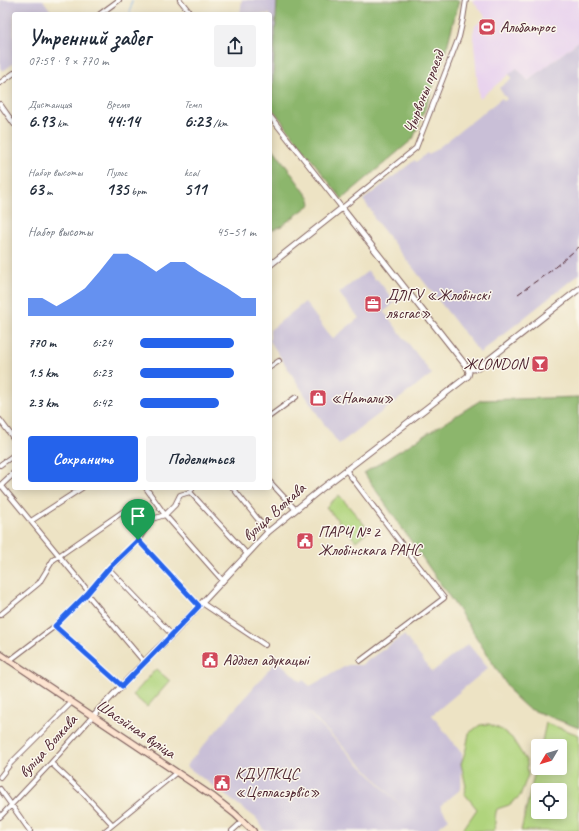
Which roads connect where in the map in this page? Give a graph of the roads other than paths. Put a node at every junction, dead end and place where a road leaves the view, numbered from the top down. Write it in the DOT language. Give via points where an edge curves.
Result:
graph roads {
  1 [pos="120,0"];
  2 [pos="180,0"];
  3 [pos="466,0"];
  4 [pos="103,12"];
  5 [pos="189,12"];
  6 [pos="12,74"];
  7 [pos="0,83"];
  8 [pos="0,104"];
  9 [pos="272,119"];
  10 [pos="12,121"];
  11 [pos="342,208"];
  12 [pos="272,263"];
  13 [pos="579,289"];
  14 [pos="279,361"];
  15 [pos="272,366"];
  16 [pos="467,367"];
  17 [pos="296,397"];
  18 [pos="272,415"];
  19 [pos="0,420"];
  20 [pos="12,436"];
  21 [pos="12,456"];
  22 [pos="0,465"];
  23 [pos="346,470"];
  24 [pos="12,475"];
  25 [pos="272,484"];
  26 [pos="0,486"];
  27 [pos="79,490"];
  28 [pos="147,490"];
  29 [pos="236,490"];
  30 [pos="190,492"];
  31 [pos="134,504"];
  32 [pos="295,509"];
  33 [pos="165,515"];
  34 [pos="31,521"];
  35 [pos="268,532"];
  36 [pos="138,540"];
  37 [pos="247,554"];
  38 [pos="58,556"];
  39 [pos="109,568"];
  40 [pos="223,581"];
  41 [pos="88,593"];
  42 [pos="201,604"];
  43 [pos="0,615"];
  44 [pos="55,626"];
  45 [pos="172,636"];
  46 [pos="265,645"];
  47 [pos="0,654"];
  48 [pos="10,661"];
  49 [pos="360,661"];
  50 [pos="144,663"];
  51 [pos="122,686"];
  52 [pos="72,702"];
  53 [pos="92,716"];
  54 [pos="51,763"];
  55 [pos="177,772"];
  56 [pos="0,777"];
  57 [pos="0,790"];
  58 [pos="12,804"];
  59 [pos="0,817"];
  60 [pos="243,821"];
  61 [pos="112,824"];
  62 [pos="30,831"];
  63 [pos="105,831"];
  64 [pos="232,831"];
  65 [pos="253,831"];
  1 -- 4 [label="street"];
  2 -- 5 [label="street"];
  3 -- 11 [label="street, Чырвоны праезд" via="459,37 416,148"];
  6 -- 7 [label="street"];
  8 -- 10 [label="street"];
  9 -- 11 [label="street"];
  11 -- 12 [label="street"];
  11 -- 16 [label="street"];
  13 -- 16 [label="street" via="478,368"];
  14 -- 15 [label="street"];
  16 -- 23 [label="street, вуліца Волкава" via="469,372 464,380"];
  17 -- 18 [label="street"];
  19 -- 20 [label="street"];
  21 -- 22 [label="street"];
  23 -- 32 [label="street, вуліца Волкава"];
  23 -- 49 [label="street" via="444,598"];
  24 -- 26 [label="street"];
  25 -- 32 [label="street"];
  26 -- 34 [label="street"];
  27 -- 34 [label="street"];
  28 -- 33 [label="street"];
  29 -- 35 [label="street"];
  30 -- 33 [label="street" via="180,495"];
  30 -- 37 [label="street"];
  31 -- 38 [label="street"];
  32 -- 35 [label="street, вуліца Волкава"];
  33 -- 36 [label="street" via="152,519"];
  33 -- 40 [label="street"];
  34 -- 38 [label="street"];
  35 -- 37 [label="street, вуліца Волкава"];
  36 -- 39 [label="street"];
  36 -- 42 [label="street"];
  37 -- 40 [label="street, вуліца Волкава"];
  38 -- 41 [label="street"];
  38 -- 43 [label="street" via="39,583"];
  39 -- 41 [label="street"];
  39 -- 45 [label="street"];
  40 -- 42 [label="street, вуліца Волкава"];
  41 -- 44 [label="street"];
  41 -- 50 [label="street"];
  42 -- 45 [label="street, вуліца Волкава"];
  42 -- 46 [label="street"];
  44 -- 48 [label="street"];
  44 -- 51 [label="street"];
  45 -- 50 [label="street, вуліца Волкава"];
  47 -- 48 [label="main road, Шасэйная вуліца"];
  48 -- 52 [label="main road, Шасэйная вуліца"];
  50 -- 51 [label="street, вуліца Волкава"];
  51 -- 53 [label="street, вуліца Волкава"];
  52 -- 53 [label="main road, Шасэйная вуліца"];
  52 -- 56 [label="street"];
  53 -- 54 [label="street, вуліца Волкава"];
  53 -- 55 [label="main road, Шасэйная вуліца"];
  54 -- 58 [label="street, вуліца Волкава"];
  54 -- 61 [label="street"];
  55 -- 60 [label="main road, Шасэйная вуліца"];
  55 -- 61 [label="street"];
  57 -- 58 [label="street"];
  58 -- 59 [label="street, вуліца Волкава"];
  58 -- 62 [label="street"];
  60 -- 64 [label="street"];
  60 -- 65 [label="main road, Шасэйная вуліца"];
  61 -- 63 [label="street"];
}
